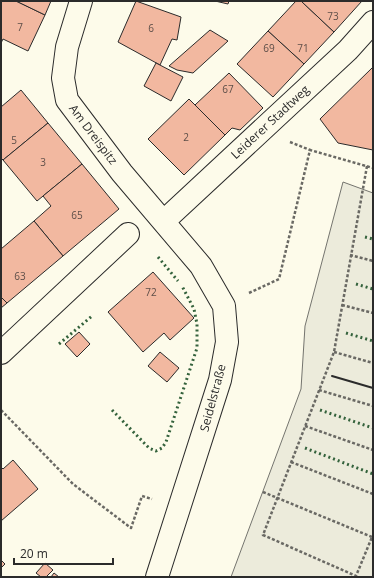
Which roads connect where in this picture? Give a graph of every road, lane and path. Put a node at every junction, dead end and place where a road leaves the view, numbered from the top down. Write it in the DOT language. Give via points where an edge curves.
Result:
graph roads {
  1 [pos="81,1"];
  2 [pos="373,22"];
  3 [pos="367,166"];
  4 [pos="373,168"];
  5 [pos="159,216"];
  6 [pos="128,234"];
  7 [pos="350,255"];
  8 [pos="373,261"];
  9 [pos="342,305"];
  10 [pos="224,306"];
  11 [pos="373,314"];
  12 [pos="334,352"];
  13 [pos="1,353"];
  14 [pos="373,364"];
  15 [pos="319,390"];
  16 [pos="373,406"];
  17 [pos="1,410"];
  18 [pos="305,426"];
  19 [pos="373,450"];
  20 [pos="291,462"];
  21 [pos="263,492"];
  22 [pos="373,494"];
  23 [pos="277,498"];
  24 [pos="180,507"];
  25 [pos="373,537"];
  26 [pos="158,577"];
  1 -- 5 [label="street, Am Dreispitz" via="67,47 63,78 67,100"];
  2 -- 5 [label="street, Leiderer Stadtweg" via="348,50"];
  3 -- 4 [label="path"];
  3 -- 7 [label="path"];
  3 -- 10 [label="path" via="310,150 278,278"];
  5 -- 10 [label="street, Seidelstraße" via="201,266"];
  6 -- 13 [label="street"];
  7 -- 8 [label="path"];
  7 -- 9 [label="path"];
  9 -- 11 [label="path"];
  9 -- 12 [label="path"];
  10 -- 24 [label="street, Seidelstraße" via="226,342 220,380"];
  12 -- 14 [label="path"];
  12 -- 15 [label="path"];
  15 -- 16 [label="path"];
  15 -- 18 [label="path"];
  17 -- 24 [label="path" via="73,484 131,528 142,496"];
  18 -- 19 [label="path"];
  18 -- 20 [label="path"];
  20 -- 22 [label="path"];
  20 -- 23 [label="path"];
  21 -- 23 [label="path"];
  23 -- 25 [label="path"];
  23 -- 25 [label="path" via="263,534 356,576"];
  24 -- 26 [label="street, Seidelstraße"];
}
